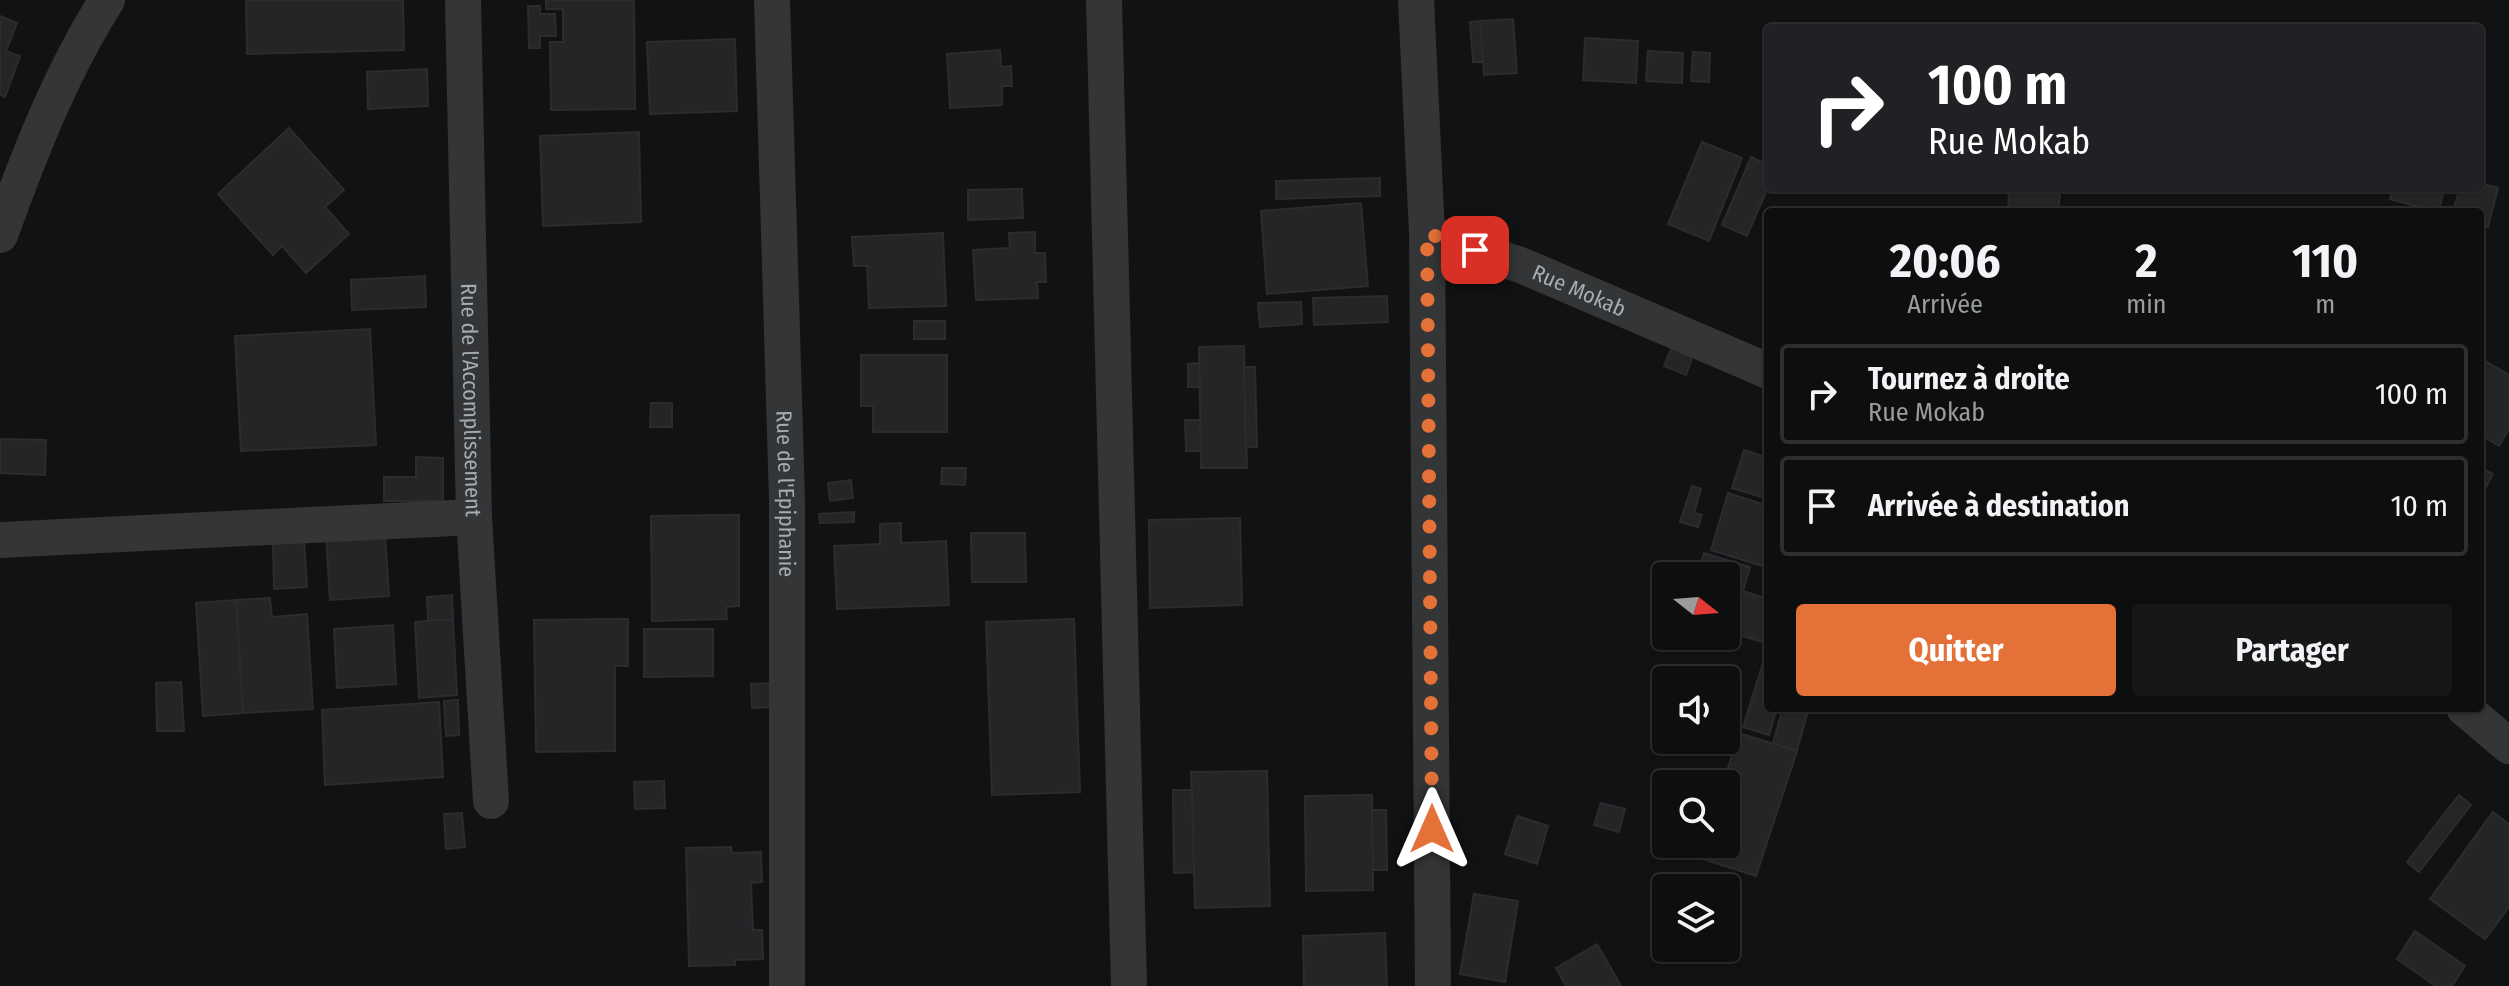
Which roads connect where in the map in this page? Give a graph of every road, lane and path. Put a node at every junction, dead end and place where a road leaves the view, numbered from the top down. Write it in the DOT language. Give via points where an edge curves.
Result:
graph roads {
  1 [pos="107,0"];
  2 [pos="463,0"];
  3 [pos="772,0"];
  4 [pos="1104,0"];
  5 [pos="1416,0"];
  6 [pos="1427,233"];
  7 [pos="0,235"];
  8 [pos="1764,369"];
  9 [pos="474,517"];
  10 [pos="0,540"];
  11 [pos="2469,712"];
  12 [pos="2509,746"];
  13 [pos="491,801"];
  14 [pos="787,986"];
  15 [pos="1129,986"];
  16 [pos="1433,986"];
  1 -- 7 [label="street" via="21,176"];
  2 -- 9 [label="street, Rue de l'Accomplissement"];
  3 -- 14 [label="street, Rue de l'Epiphanie" via="787,499"];
  4 -- 15 [label="street"];
  5 -- 6 [label="street"];
  6 -- 8 [label="street, Rue Mokab" via="1523,266"];
  6 -- 16 [label="street"];
  9 -- 10 [label="street"];
  9 -- 13 [label="street, Rue de l'Accomplissement"];
  11 -- 12 [label="street"];
}
